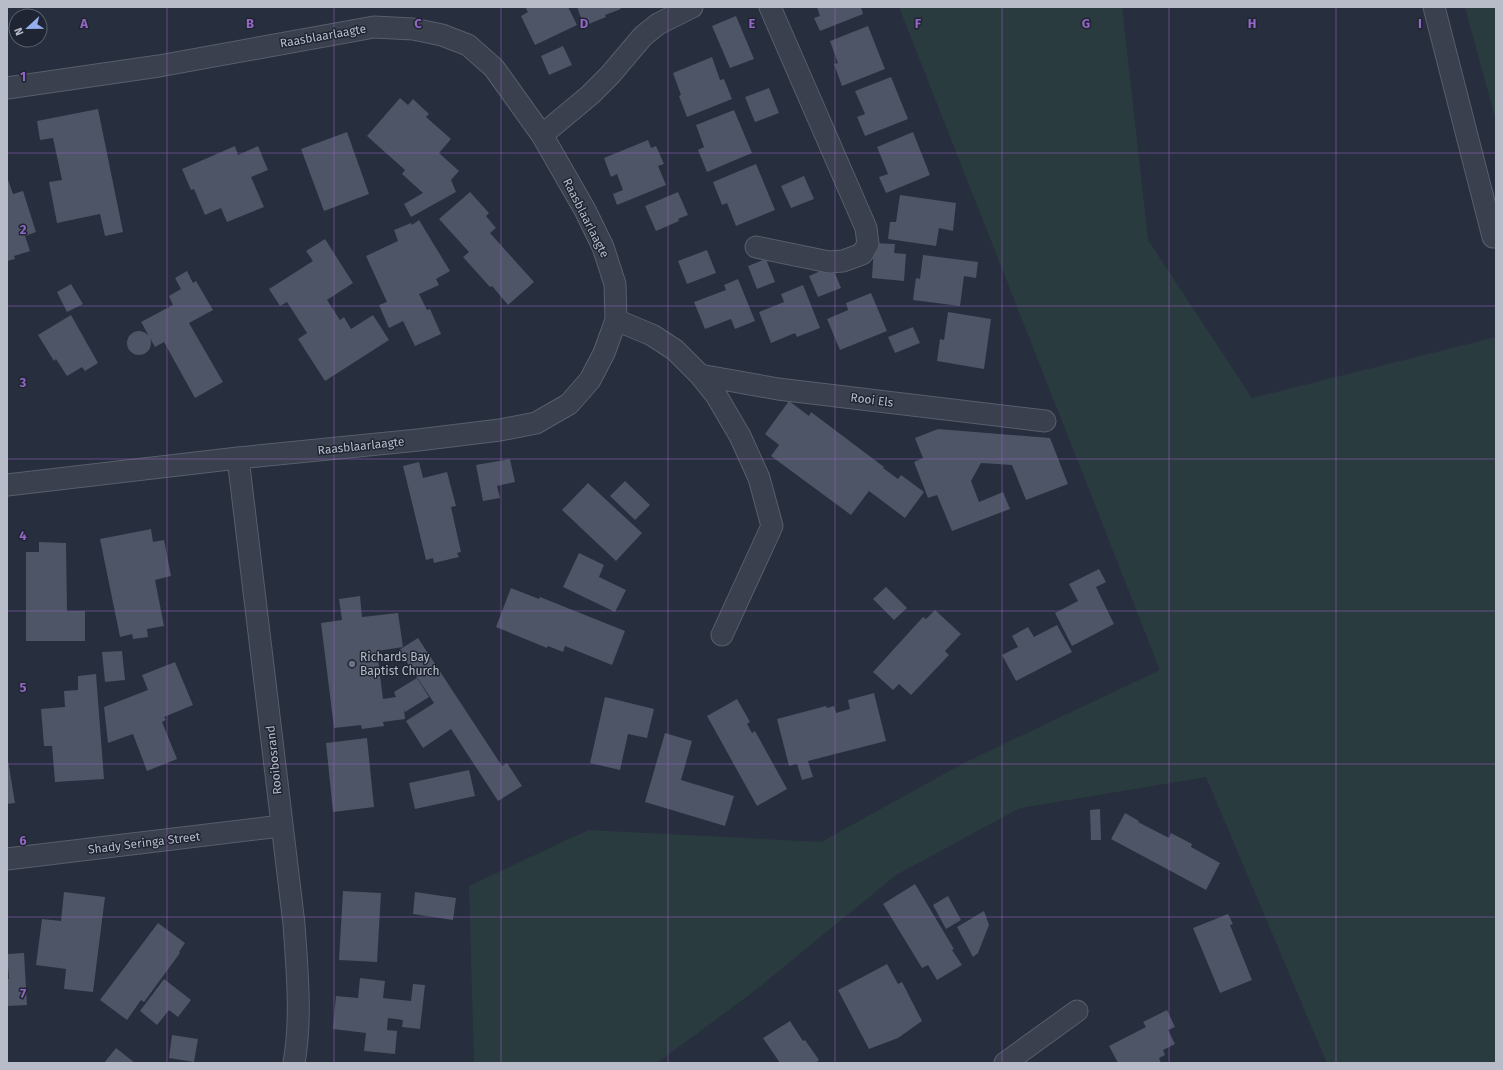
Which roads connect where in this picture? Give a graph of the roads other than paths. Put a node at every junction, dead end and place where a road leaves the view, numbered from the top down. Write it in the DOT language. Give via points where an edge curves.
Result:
graph roads {
  1 [pos="692,7"];
  2 [pos="770,7"];
  3 [pos="1434,7"];
  4 [pos="7,88"];
  5 [pos="542,135"];
  6 [pos="1493,237"];
  7 [pos="756,247"];
  8 [pos="616,320"];
  9 [pos="700,375"];
  10 [pos="1046,421"];
  11 [pos="238,458"];
  12 [pos="7,485"];
  13 [pos="722,635"];
  14 [pos="281,826"];
  15 [pos="7,859"];
  16 [pos="1077,1011"];
  17 [pos="294,1063"];
  18 [pos="1005,1063"];
  1 -- 5 [label="street" via="658,24 643,36 590,95"];
  2 -- 7 [label="street" via="866,228 868,244 862,254 843,262 829,262"];
  3 -- 6 [label="street"];
  4 -- 5 [label="street, Raasblaarlaagte" via="159,66 374,27 413,30 442,35 468,45 494,68"];
  5 -- 8 [label="street, Raasblaarlaagte" via="603,247 615,284"];
  8 -- 9 [label="street" via="652,335 676,350"];
  8 -- 11 [label="street, Raasblaarlaagte" via="604,353 590,380 568,404 536,423 418,440"];
  9 -- 10 [label="street, Rooi Els" via="778,389"];
  9 -- 13 [label="street" via="716,395 740,436 759,478 772,526"];
  11 -- 12 [label="street, Raasblaarlaagte"];
  11 -- 14 [label="street, Rooibosrand"];
  14 -- 15 [label="street, Shady Seringa Street"];
  14 -- 17 [label="street, Rooibosrand" via="294,924 299,992"];
  16 -- 18 [label="street"];
}
